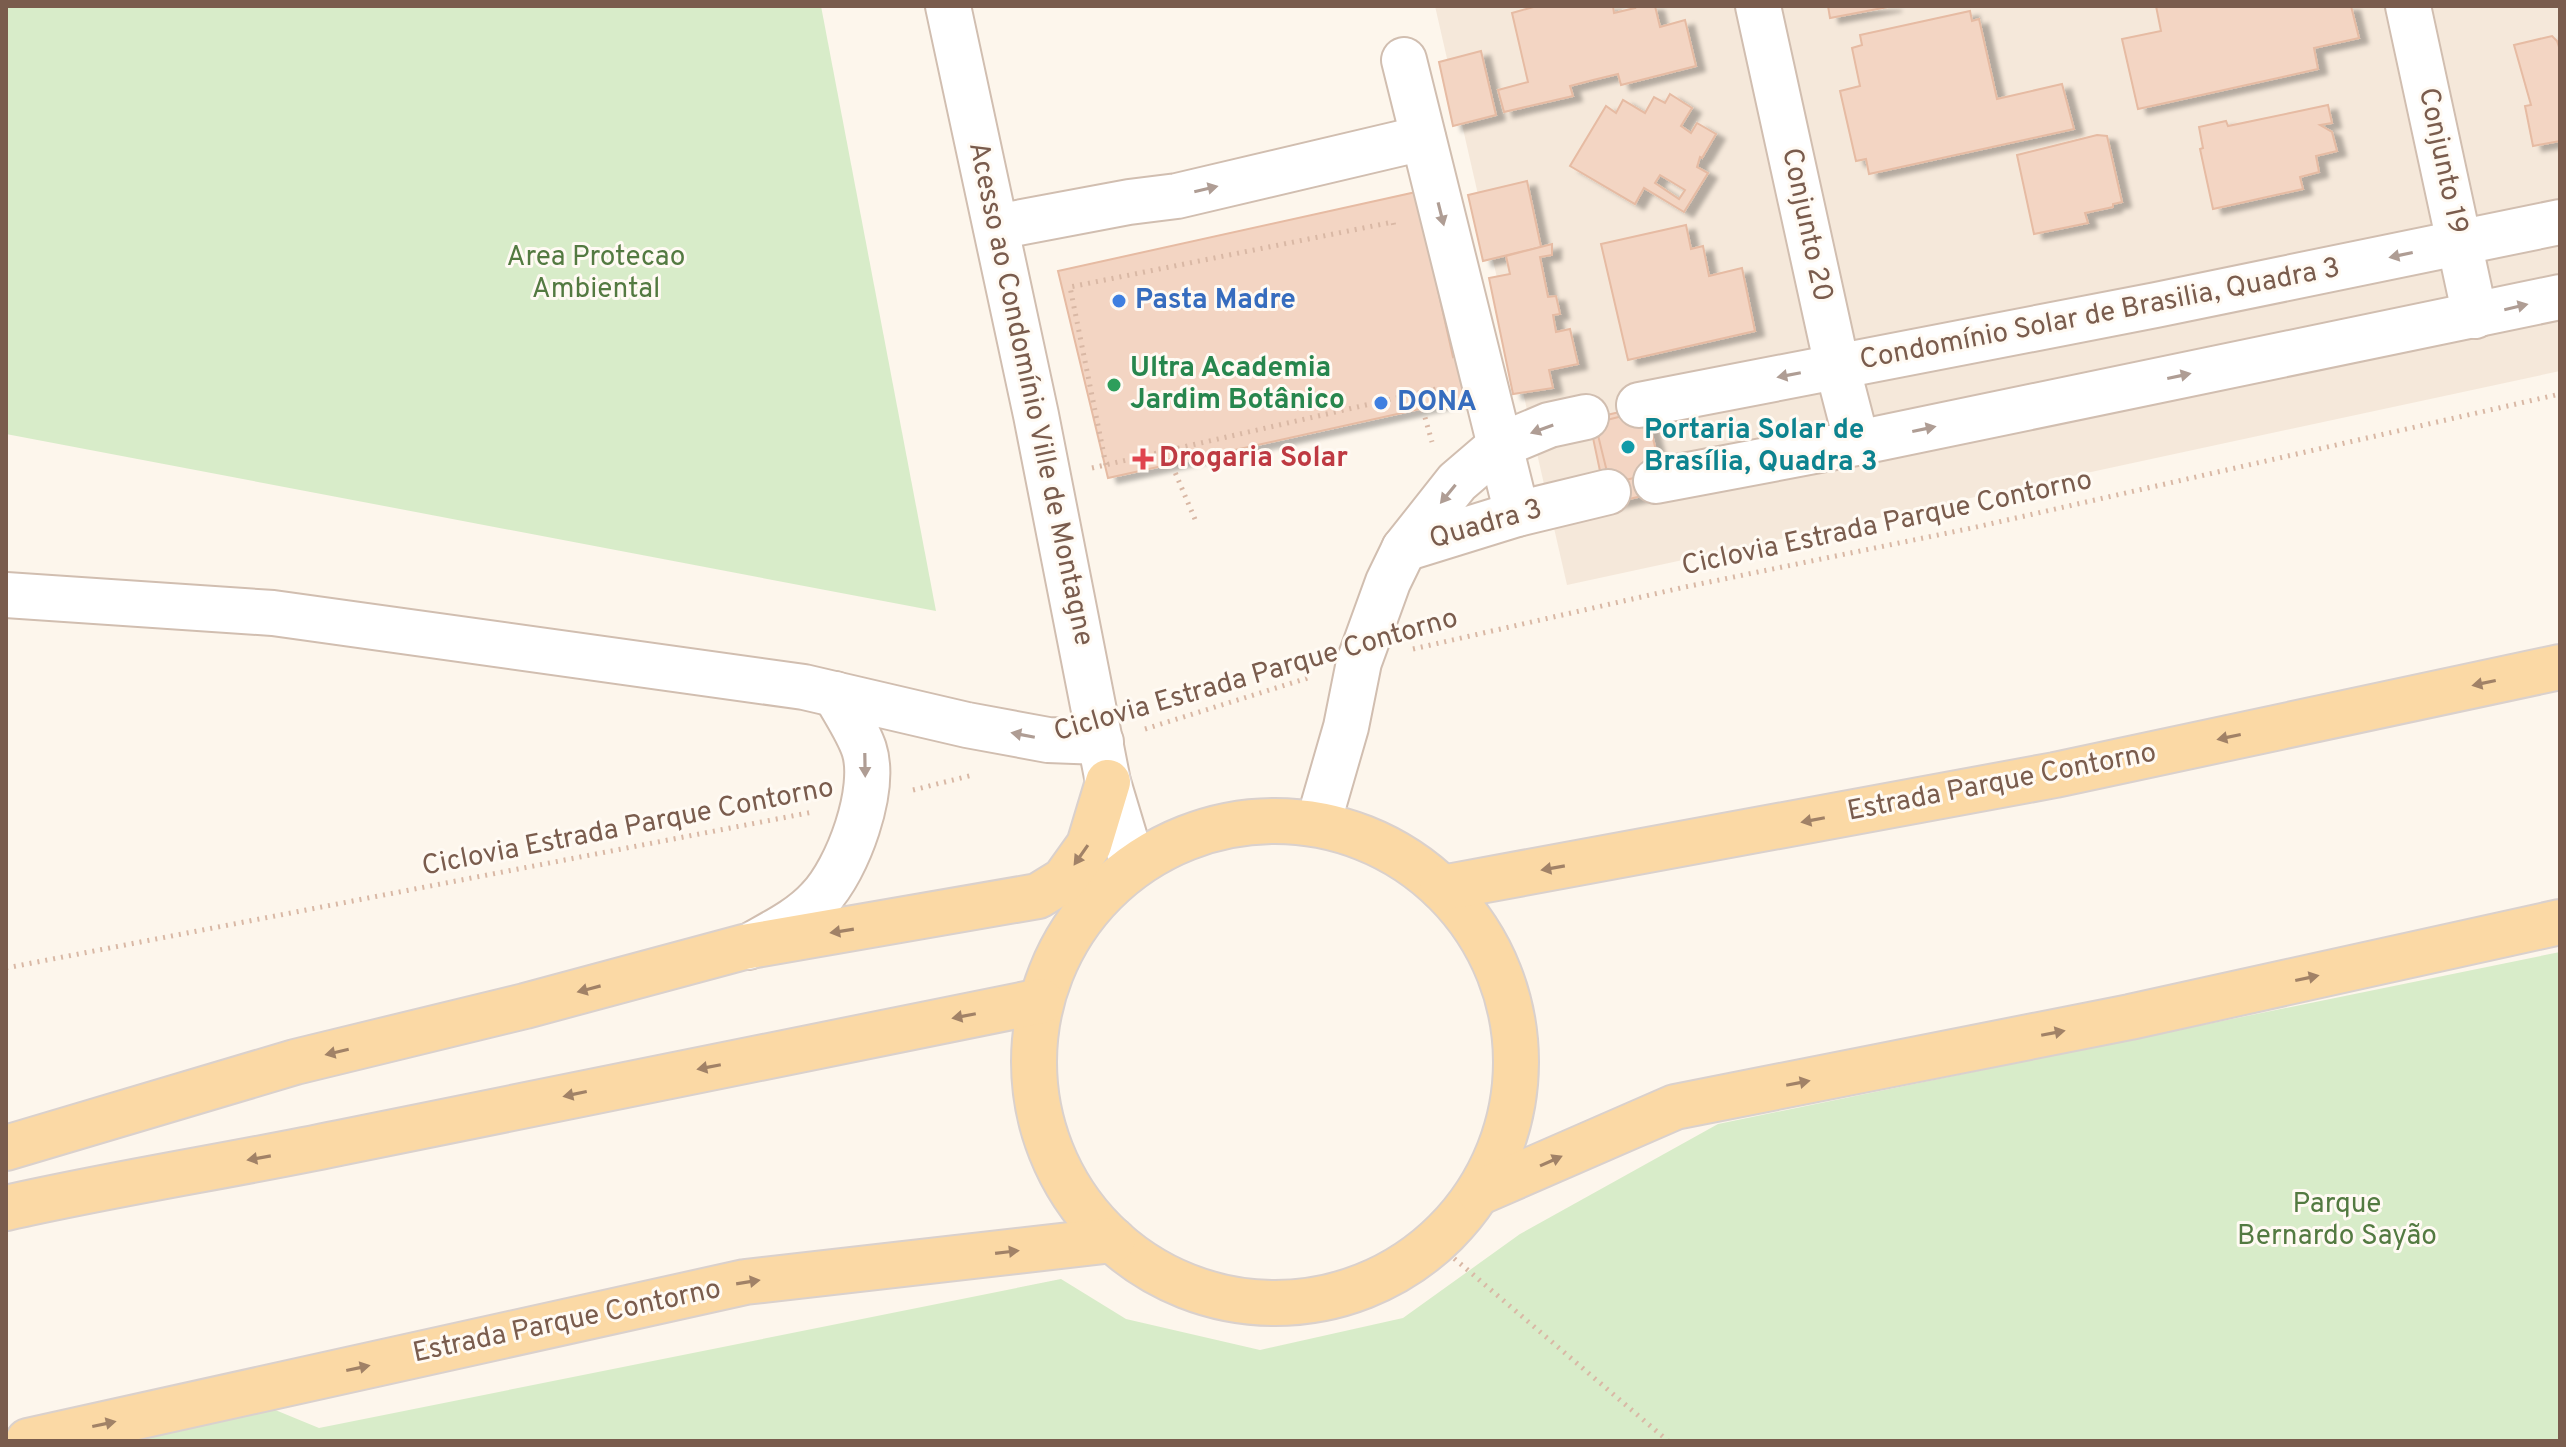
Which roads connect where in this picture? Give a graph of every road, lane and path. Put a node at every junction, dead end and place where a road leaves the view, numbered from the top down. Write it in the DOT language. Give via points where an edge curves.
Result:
graph roads {
  1 [pos="948,6"];
  2 [pos="1758,6"];
  3 [pos="2408,6"];
  4 [pos="1404,60"];
  5 [pos="1423,138"];
  6 [pos="2560,222"];
  7 [pos="996,227"];
  8 [pos="1397,237"];
  9 [pos="2460,244"];
  10 [pos="2560,297"];
  11 [pos="2475,316"];
  12 [pos="1837,366"];
  13 [pos="1432,373"];
  14 [pos="1418,393"];
  15 [pos="2560,394"];
  16 [pos="1639,405"];
  17 [pos="1586,417"];
  18 [pos="1857,443"];
  19 [pos="1499,446"];
  20 [pos="1434,447"];
  21 [pos="1166,451"];
  22 [pos="1106,465"];
  23 [pos="1091,468"];
  24 [pos="1656,481"];
  25 [pos="1608,492"];
  26 [pos="1517,514"];
  27 [pos="1197,524"];
  28 [pos="1404,549"];
  29 [pos="6,595"];
  30 [pos="1359,662"];
  31 [pos="2560,667"];
  32 [pos="835,694"];
  33 [pos="1104,762"];
  34 [pos="983,772"];
  35 [pos="866,802"];
  36 [pos="1318,824"];
  37 [pos="1133,865"];
  38 [pos="1442,888"];
  39 [pos="2560,922"];
  40 [pos="744,947"];
  41 [pos="6,968"];
  42 [pos="1041,1001"];
  43 [pos="138,1108"];
  44 [pos="6,1134"];
  45 [pos="6,1148"];
  46 [pos="1480,1192"];
  47 [pos="6,1208"];
  48 [pos="1113,1240"];
  49 [pos="1436,1243"];
  50 [pos="28,1441"];
  51 [pos="1668,1441"];
  1 -- 7 [label="street, Acesso ao Condomínio Ville de Montagne"];
  2 -- 12 [label="street, Conjunto 20"];
  3 -- 9 [label="street, Conjunto 19"];
  4 -- 5 [label="street"];
  7 -- 5 [label="street, one-way" via="1177,196"];
  5 -- 19 [label="street, one-way"];
  6 -- 9 [label="street, Condomínio Solar de Brasilia, Quadra 3"];
  7 -- 33 [label="street, Acesso ao Condomínio Ville de Montagne"];
  8 -- 22 [label="path" via="1393,222 1070,287"];
  9 -- 11 [label="street, Conjunto 19"];
  9 -- 12 [label="street, Condomínio Solar de Brasilia, Quadra 3, one-way"];
  11 -- 10 [label="street, one-way"];
  18 -- 11 [label="street, one-way"];
  12 -- 16 [label="street, Condomínio Solar de Brasilia, Quadra 3, one-way"];
  12 -- 18 [label="street, Conjunto 20"];
  13 -- 14 [label="path" via="1436,389"];
  14 -- 20 [label="path"];
  14 -- 21 [label="path"];
  15 -- 30 [label="path, Ciclovia Estrada Parque Contorno"];
  17 -- 19 [label="street, Quadra 3, one-way" via="1549,425"];
  18 -- 24 [label="street"];
  19 -- 26 [label="street"];
  19 -- 28 [label="street, Quadra 3, one-way" via="1457,482"];
  21 -- 22 [label="path"];
  21 -- 27 [label="path"];
  22 -- 23 [label="path"];
  25 -- 26 [label="street, Quadra 3"];
  26 -- 28 [label="street, Quadra 3"];
  28 -- 30 [label="street"];
  29 -- 32 [label="street" via="273,613"];
  30 -- 33 [label="path, Ciclovia Estrada Parque Contorno"];
  30 -- 36 [label="street"];
  31 -- 38 [label="main road, Estrada Parque Contorno, one-way" via="2055,775"];
  33 -- 32 [label="street, one-way" via="1048,740"];
  32 -- 35 [label="street, one-way" via="865,751"];
  33 -- 37 [label="street"];
  33 -- 40 [label="main road, one-way" via="1089,845 1064,880 1038,896"];
  34 -- 35 [label="path, Ciclovia Estrada Parque Contorno"];
  35 -- 40 [label="street" via="850,849 820,898 787,925"];
  35 -- 41 [label="path, Ciclovia Estrada Parque Contorno"];
  36 -- 37 [label="main road" via="1269,820 1221,826 1175,841"];
  36 -- 38 [label="main road" via="1363,837 1405,859"];
  37 -- 42 [label="main road" via="1085,911 1066,939"];
  38 -- 46 [label="main road" via="1473,923 1494,960 1516,1041 1509,1124"];
  46 -- 39 [label="main road, one-way" via="1675,1107 2130,1017"];
  40 -- 43 [label="main road, one-way" via="295,1062"];
  42 -- 47 [label="main road, one-way"];
  42 -- 48 [label="main road" via="1034,1044 1035,1088 1044,1130 1060,1171"];
  43 -- 44 [label="main road"];
  43 -- 45 [label="main road"];
  46 -- 49 [label="main road"];
  48 -- 49 [label="main road" via="1154,1270 1200,1291 1249,1301 1300,1302 1350,1292 1396,1272"];
  50 -- 48 [label="main road, Estrada Parque Contorno, one-way" via="745,1282"];
  49 -- 51 [label="path"];
}
